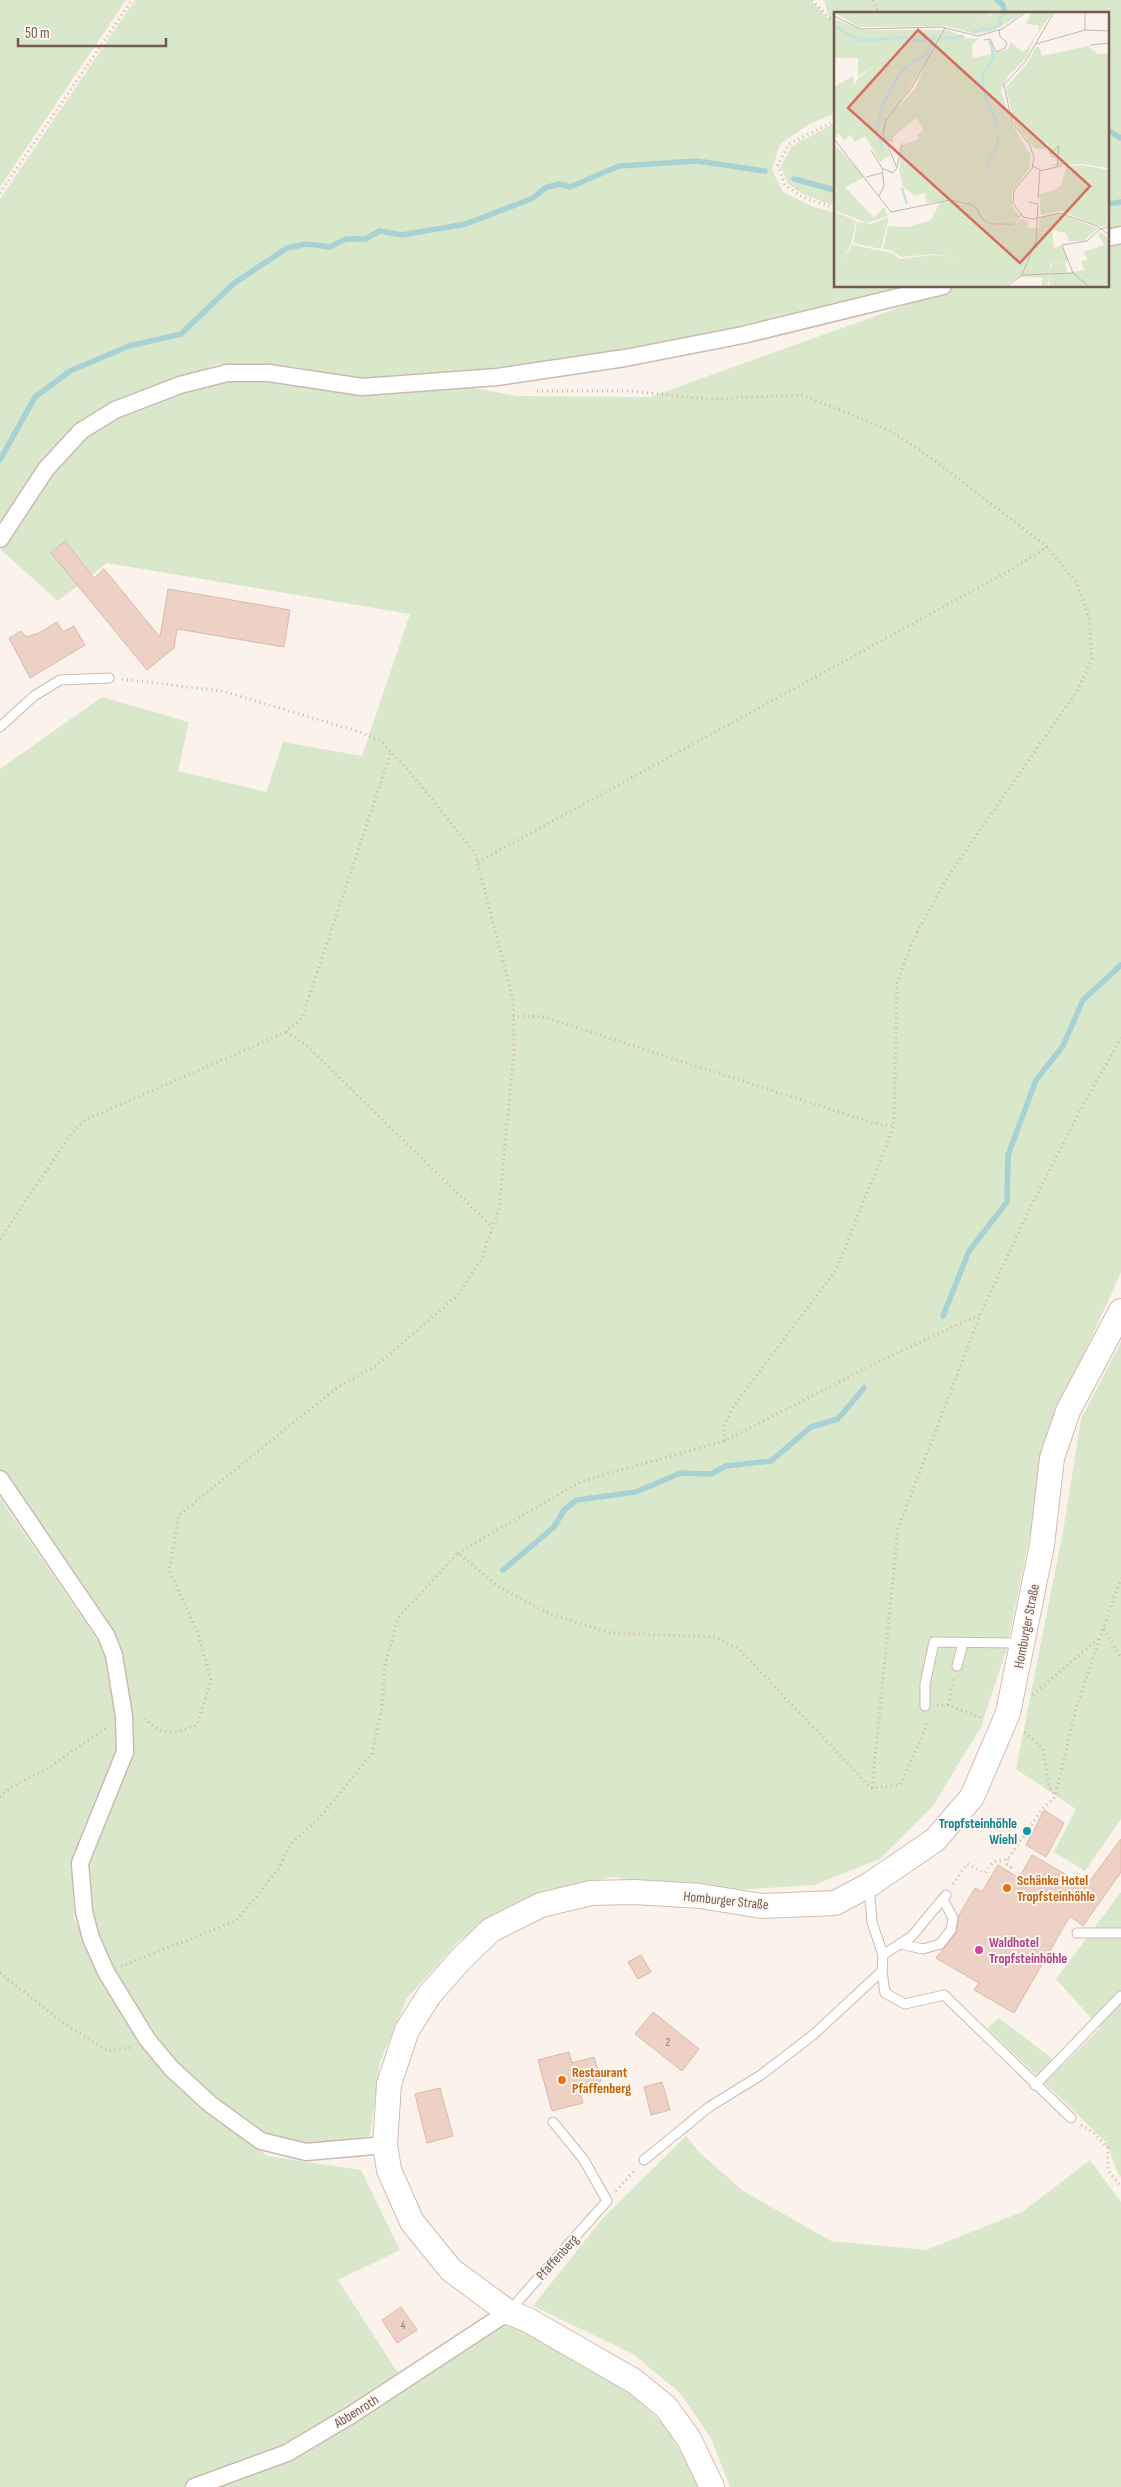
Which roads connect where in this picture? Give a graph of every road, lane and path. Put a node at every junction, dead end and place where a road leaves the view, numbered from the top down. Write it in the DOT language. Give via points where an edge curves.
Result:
graph roads {
  1 [pos="132,0"];
  2 [pos="812,0"];
  3 [pos="873,0"];
  4 [pos="878,12"];
  5 [pos="834,23"];
  6 [pos="834,121"];
  7 [pos="0,193"];
  8 [pos="834,208"];
  9 [pos="1121,235"];
  10 [pos="1108,238"];
  11 [pos="935,288"];
  12 [pos="528,390"];
  13 [pos="0,539"];
  14 [pos="1047,546"];
  15 [pos="109,678"];
  16 [pos="0,727"];
  17 [pos="391,752"];
  18 [pos="478,862"];
  19 [pos="514,1016"];
  20 [pos="286,1032"];
  21 [pos="1121,1038"];
  22 [pos="894,1126"];
  23 [pos="492,1227"];
  24 [pos="0,1239"];
  25 [pos="1121,1311"];
  26 [pos="980,1315"];
  27 [pos="724,1441"];
  28 [pos="0,1478"];
  29 [pos="458,1553"];
  30 [pos="1121,1578"];
  31 [pos="1104,1629"];
  32 [pos="1099,1638"];
  33 [pos="963,1643"];
  34 [pos="1023,1643"];
  35 [pos="1121,1658"];
  36 [pos="957,1666"];
  37 [pos="925,1706"];
  38 [pos="139,1709"];
  39 [pos="1008,1713"];
  40 [pos="124,1716"];
  41 [pos="982,1718"];
  42 [pos="1025,1732"];
  43 [pos="872,1788"];
  44 [pos="0,1797"];
  45 [pos="1055,1797"];
  46 [pos="1008,1858"];
  47 [pos="1008,1872"];
  48 [pos="869,1886"];
  49 [pos="944,1897"];
  50 [pos="1121,1933"];
  51 [pos="1077,1934"];
  52 [pos="900,1944"];
  53 [pos="883,1956"];
  54 [pos="882,1971"];
  55 [pos="106,1972"];
  56 [pos="0,1974"];
  57 [pos="1121,1996"];
  58 [pos="147,2039"];
  59 [pos="1035,2084"];
  60 [pos="1071,2118"];
  61 [pos="553,2122"];
  62 [pos="385,2145"];
  63 [pos="644,2160"];
  64 [pos="1121,2187"];
  65 [pos="606,2201"];
  66 [pos="508,2312"];
  67 [pos="194,2487"];
  68 [pos="712,2487"];
  1 -- 7 [label="path"];
  2 -- 5 [label="path"];
  3 -- 4 [label="path"];
  6 -- 8 [label="path" via="789,144 778,165 784,185 802,197"];
  9 -- 10 [label="street"];
  11 -- 13 [label="street" via="743,335 625,358 497,377 362,387 269,373 227,373 180,385 115,410 81,431 46,469"];
  12 -- 14 [label="path" via="630,391 708,399 802,395 889,430"];
  14 -- 18 [label="path"];
  14 -- 22 [label="path" via="1076,582 1088,618 1092,659 1077,691 948,876 913,940 897,983"];
  15 -- 16 [label="lane" via="60,680 34,696"];
  15 -- 17 [label="path" via="222,691 357,731 381,741"];
  17 -- 18 [label="path" via="475,853"];
  17 -- 20 [label="path" via="302,1018"];
  18 -- 19 [label="path" via="513,1000"];
  19 -- 22 [label="path" via="544,1017 873,1123"];
  19 -- 23 [label="path" via="514,1050 500,1199"];
  20 -- 23 [label="path" via="307,1046"];
  20 -- 24 [label="path" via="85,1120 71,1134"];
  21 -- 26 [label="path" via="1035,1199"];
  22 -- 27 [label="path" via="836,1270 732,1408 724,1427"];
  23 -- 38 [label="path" via="480,1262 458,1295 377,1365 335,1389 179,1515 169,1570 199,1636 211,1681 197,1724 176,1734 150,1726"];
  25 -- 34 [label="main road, Homburger Straße" via="1068,1411 1052,1458 1042,1545"];
  26 -- 27 [label="path" via="886,1358"];
  26 -- 43 [label="path" via="898,1529"];
  27 -- 29 [label="path" via="582,1481"];
  28 -- 40 [label="street" via="106,1635 114,1655"];
  29 -- 43 [label="path" via="499,1587 550,1614 611,1633 715,1637 739,1649"];
  29 -- 55 [label="path" via="398,1618 385,1665 382,1707 372,1754 321,1816 290,1845 278,1870 236,1921"];
  30 -- 31 [label="path"];
  31 -- 32 [label="path"];
  31 -- 35 [label="path"];
  32 -- 39 [label="path" via="1048,1684"];
  32 -- 45 [label="path" via="1077,1705"];
  33 -- 34 [label="lane"];
  33 -- 36 [label="lane"];
  33 -- 37 [label="lane" via="934,1642 925,1684"];
  34 -- 39 [label="main road, Homburger Straße"];
  36 -- 41 [label="path" via="948,1705"];
  37 -- 43 [label="path" via="926,1727 900,1785"];
  39 -- 48 [label="main road, Homburger Straße" via="972,1797 961,1813 935,1840"];
  40 -- 44 [label="path" via="50,1768 11,1787"];
  40 -- 55 [label="street" via="125,1752 80,1862 84,1912"];
  42 -- 45 [label="path" via="1043,1748 1049,1786"];
  45 -- 46 [label="path" via="1043,1808"];
  46 -- 47 [label="path" via="1007,1864 1011,1867"];
  46 -- 49 [label="path" via="993,1862 985,1873 967,1864"];
  48 -- 53 [label="lane" via="872,1922"];
  48 -- 62 [label="main road, Homburger Straße" via="834,1903 762,1906 690,1896 591,1893 541,1904 491,1930 430,1994 407,2030 390,2084"];
  49 -- 52 [label="lane" via="912,1936"];
  49 -- 52 [label="lane" via="953,1918 951,1930 940,1944 923,1949"];
  50 -- 51 [label="lane"];
  52 -- 53 [label="lane"];
  53 -- 54 [label="lane"];
  54 -- 59 [label="lane" via="885,1993 905,2004 944,1995"];
  54 -- 63 [label="lane" via="813,2035 709,2107"];
  55 -- 58 [label="street"];
  56 -- 58 [label="path" via="108,2052 132,2048"];
  57 -- 59 [label="lane"];
  58 -- 62 [label="street" via="171,2068 210,2104 261,2141 306,2152"];
  59 -- 60 [label="lane"];
  60 -- 64 [label="path" via="1093,2132 1108,2148 1108,2170"];
  61 -- 65 [label="lane" via="584,2160"];
  62 -- 66 [label="main road, Homburger Straße" via="389,2170 412,2222 451,2270"];
  63 -- 65 [label="path"];
  65 -- 66 [label="lane, Pfaffenberg"];
  66 -- 67 [label="street, Abbenroth" via="287,2453"];
  66 -- 68 [label="main road, Homburger Straße" via="528,2320 634,2381 666,2407 689,2439"];
}
